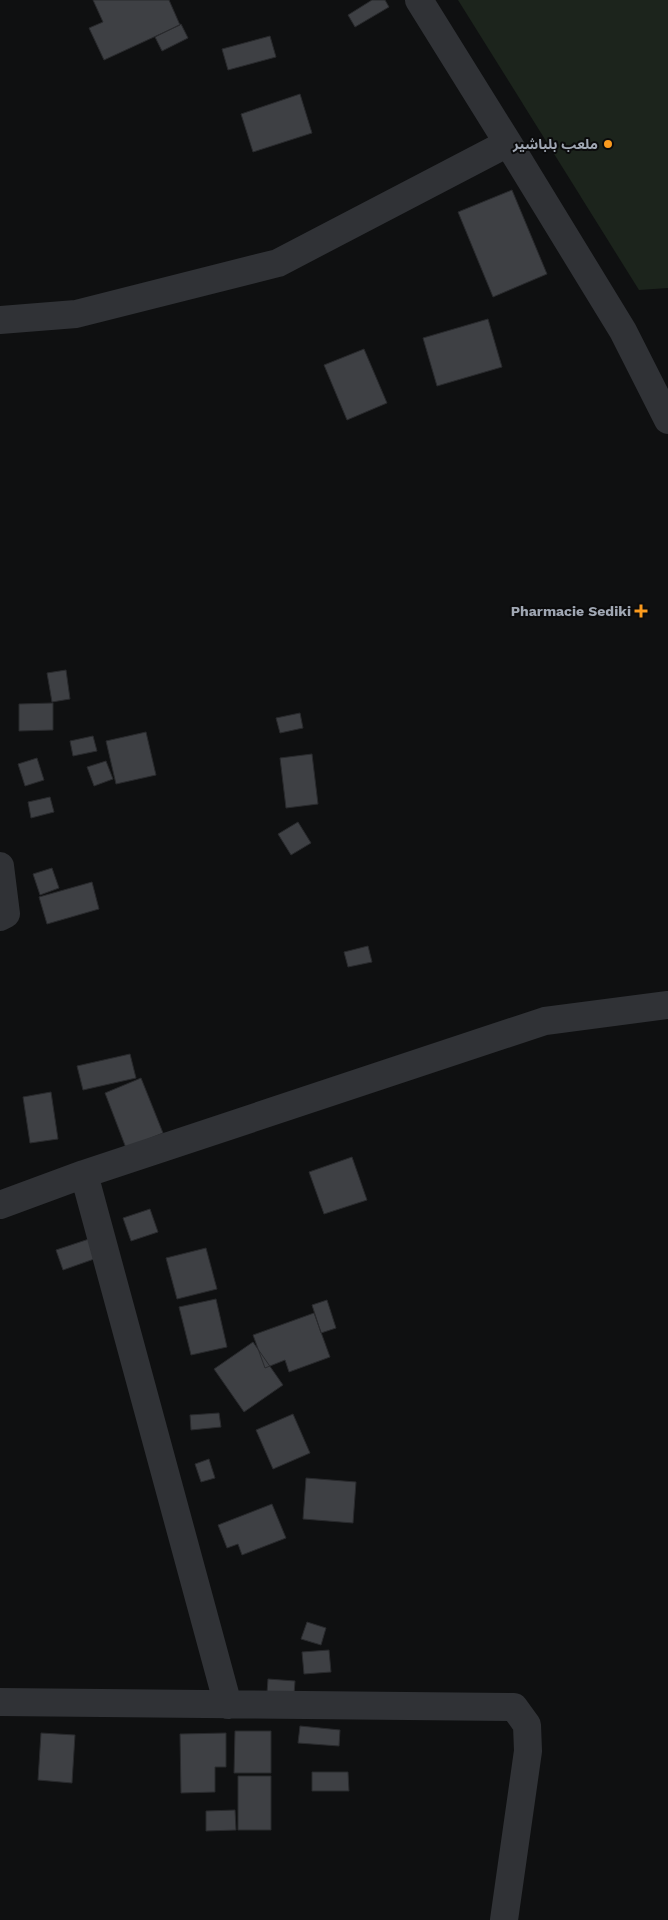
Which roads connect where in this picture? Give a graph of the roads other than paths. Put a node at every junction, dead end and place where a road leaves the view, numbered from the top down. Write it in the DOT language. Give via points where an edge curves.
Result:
graph roads {
  1 [pos="419,0"];
  2 [pos="508,143"];
  3 [pos="0,320"];
  4 [pos="668,420"];
  5 [pos="0,866"];
  6 [pos="0,917"];
  7 [pos="668,1005"];
  8 [pos="84,1174"];
  9 [pos="0,1205"];
  10 [pos="0,1702"];
  11 [pos="228,1705"];
  12 [pos="504,1920"];
  1 -- 2 [label="street"];
  2 -- 3 [label="street" via="278,263 76,314"];
  2 -- 4 [label="street" via="622,331"];
  5 -- 6 [label="street" via="6,914"];
  7 -- 8 [label="street" via="545,1021"];
  8 -- 9 [label="street"];
  8 -- 11 [label="street"];
  10 -- 11 [label="street"];
  11 -- 12 [label="street" via="514,1708 527,1725 528,1751"];
}
